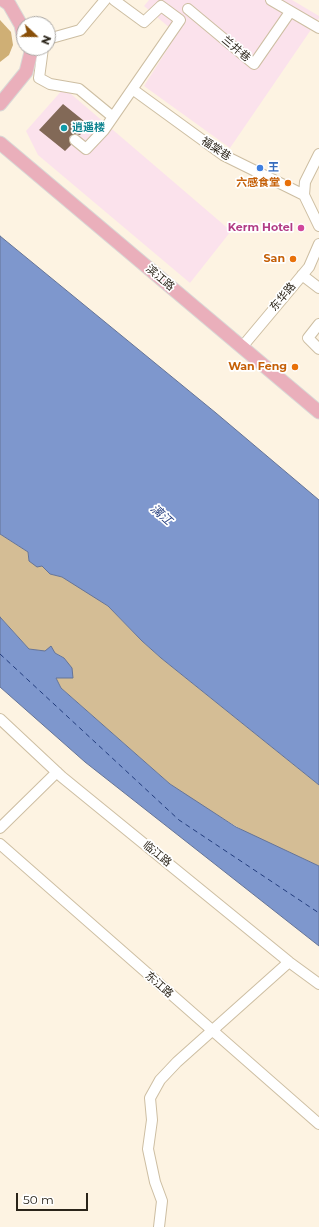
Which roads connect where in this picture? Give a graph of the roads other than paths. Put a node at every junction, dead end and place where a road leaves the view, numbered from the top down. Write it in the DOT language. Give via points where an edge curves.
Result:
graph roads {
  1 [pos="3,0"];
  2 [pos="14,0"];
  3 [pos="105,0"];
  4 [pos="114,0"];
  5 [pos="194,0"];
  6 [pos="271,0"];
  7 [pos="188,9"];
  8 [pos="290,12"];
  9 [pos="16,16"];
  10 [pos="26,16"];
  11 [pos="180,20"];
  12 [pos="319,28"];
  13 [pos="56,37"];
  14 [pos="23,56"];
  15 [pos="30,56"];
  16 [pos="42,56"];
  17 [pos="0,92"];
  18 [pos="134,92"];
  19 [pos="0,104"];
  20 [pos="113,117"];
  21 [pos="75,140"];
  22 [pos="0,143"];
  23 [pos="319,154"];
  24 [pos="304,195"];
  25 [pos="319,226"];
  26 [pos="319,244"];
  27 [pos="302,275"];
  28 [pos="319,288"];
  29 [pos="319,324"];
  30 [pos="242,347"];
  31 [pos="319,349"];
  32 [pos="319,412"];
  33 [pos="0,719"];
  34 [pos="57,772"];
  35 [pos="0,828"];
  36 [pos="0,844"];
  37 [pos="289,962"];
  38 [pos="319,984"];
  39 [pos="212,1032"];
  40 [pos="319,1124"];
  41 [pos="159,1227"];
  1 -- 9 [label="main road" via="9,4"];
  2 -- 10 [label="main road"];
  3 -- 13 [label="street" via="80,30"];
  4 -- 11 [label="street" via="144,22 161,6"];
  5 -- 7 [label="street"];
  6 -- 8 [label="street"];
  7 -- 8 [label="street, 兰井巷" via="254,64"];
  7 -- 11 [label="street"];
  8 -- 12 [label="street"];
  11 -- 20 [label="street"];
  14 -- 17 [label="main road" via="18,71"];
  15 -- 19 [label="main road" via="26,72"];
  16 -- 20 [label="street" via="40,78 50,84 79,89"];
  18 -- 24 [label="street, 福棠巷" via="223,155"];
  20 -- 21 [label="street" via="86,149"];
  22 -- 30 [label="main road, 滨江路"];
  23 -- 24 [label="street" via="305,182"];
  24 -- 25 [label="street"];
  26 -- 27 [label="street, 东华路" via="313,260"];
  27 -- 28 [label="street"];
  27 -- 30 [label="street, 东华路"];
  29 -- 31 [label="street" via="308,338"];
  30 -- 32 [label="main road, 滨江路"];
  33 -- 34 [label="street, 临江路"];
  34 -- 35 [label="street"];
  34 -- 37 [label="street, 临江路"];
  36 -- 39 [label="street, 东江路"];
  37 -- 38 [label="street, 临江路"];
  37 -- 39 [label="street"];
  39 -- 40 [label="street, 东江路"];
  39 -- 41 [label="street" via="160,1080 150,1098 152,1120 148,1149 162,1201"];
}
